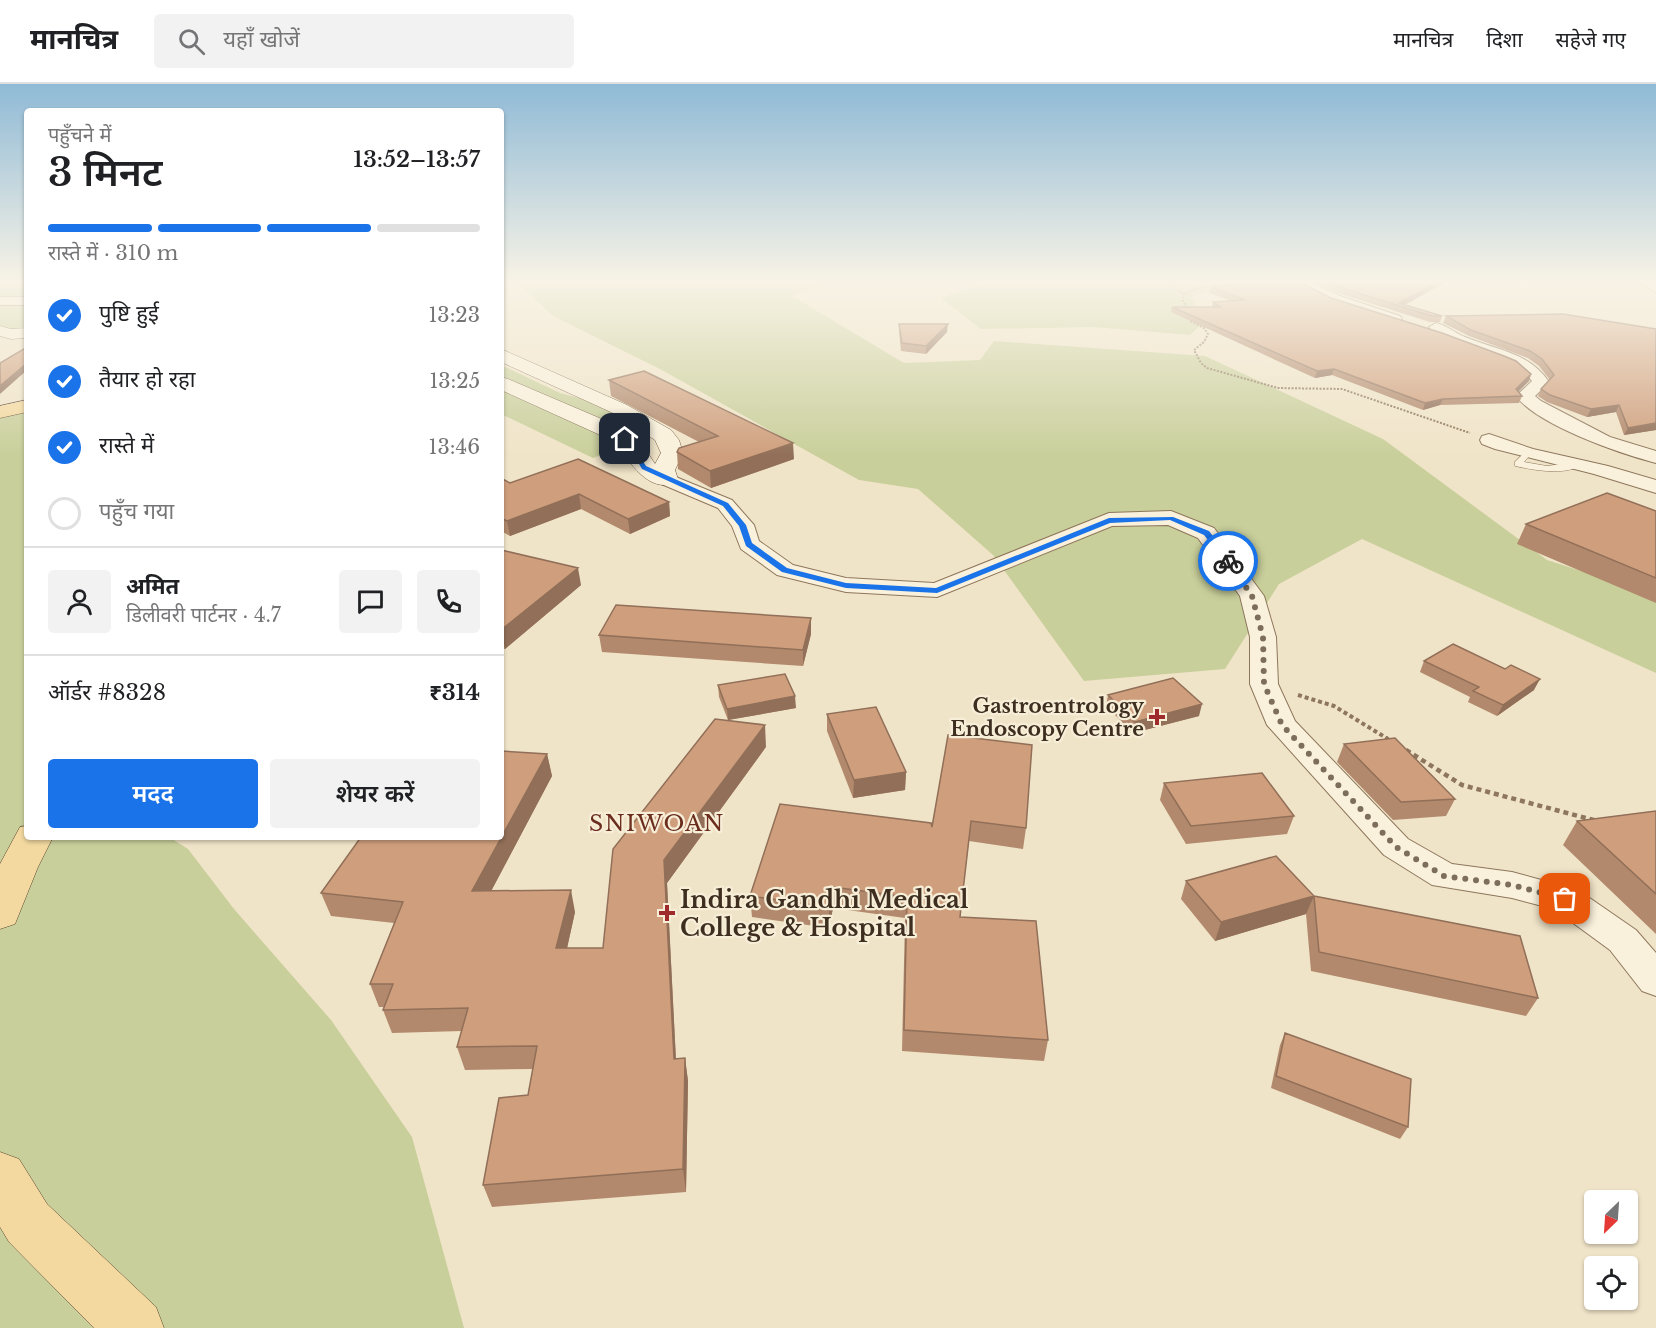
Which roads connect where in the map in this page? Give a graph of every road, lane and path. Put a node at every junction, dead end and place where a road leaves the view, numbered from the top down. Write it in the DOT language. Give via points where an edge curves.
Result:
graph roads {
  1 [pos="1205,340"];
  2 [pos="1454,340"];
  3 [pos="504,357"];
  4 [pos="504,383"];
  5 [pos="24,407"];
  6 [pos="0,412"];
  7 [pos="1489,440"];
  8 [pos="1656,457"];
  9 [pos="666,479"];
  10 [pos="1656,488"];
  11 [pos="1264,684"];
  12 [pos="1393,742"];
  13 [pos="1403,748"];
  14 [pos="1603,826"];
  15 [pos="32,840"];
  16 [pos="0,913"];
  17 [pos="1656,980"];
  18 [pos="0,1177"];
  19 [pos="135,1328"];
  1 -- 7 [label="path" via="1194,350 1207,368 1278,388 1342,389"];
  2 -- 8 [label="street" via="1524,364 1541,382 1525,396 1535,405 1603,441"];
  3 -- 9 [label="street" via="647,423 668,440 672,453 663,470"];
  4 -- 9 [label="street" via="617,434 632,446 644,467"];
  5 -- 6 [label="main road"];
  7 -- 10 [label="street" via="1526,454 1617,474"];
  9 -- 11 [label="street" via="725,504 743,525 749,544 785,570 846,585 937,590 1109,520 1171,518 1206,533 1252,596 1263,637"];
  11 -- 12 [label="path" via="1334,706"];
  11 -- 17 [label="street" via="1282,725 1396,847 1444,876 1512,885 1565,899 1623,940"];
  13 -- 14 [label="path" via="1462,785 1594,819"];
  15 -- 16 [label="main road"];
  18 -- 19 [label="main road" via="28,1223"];
}
